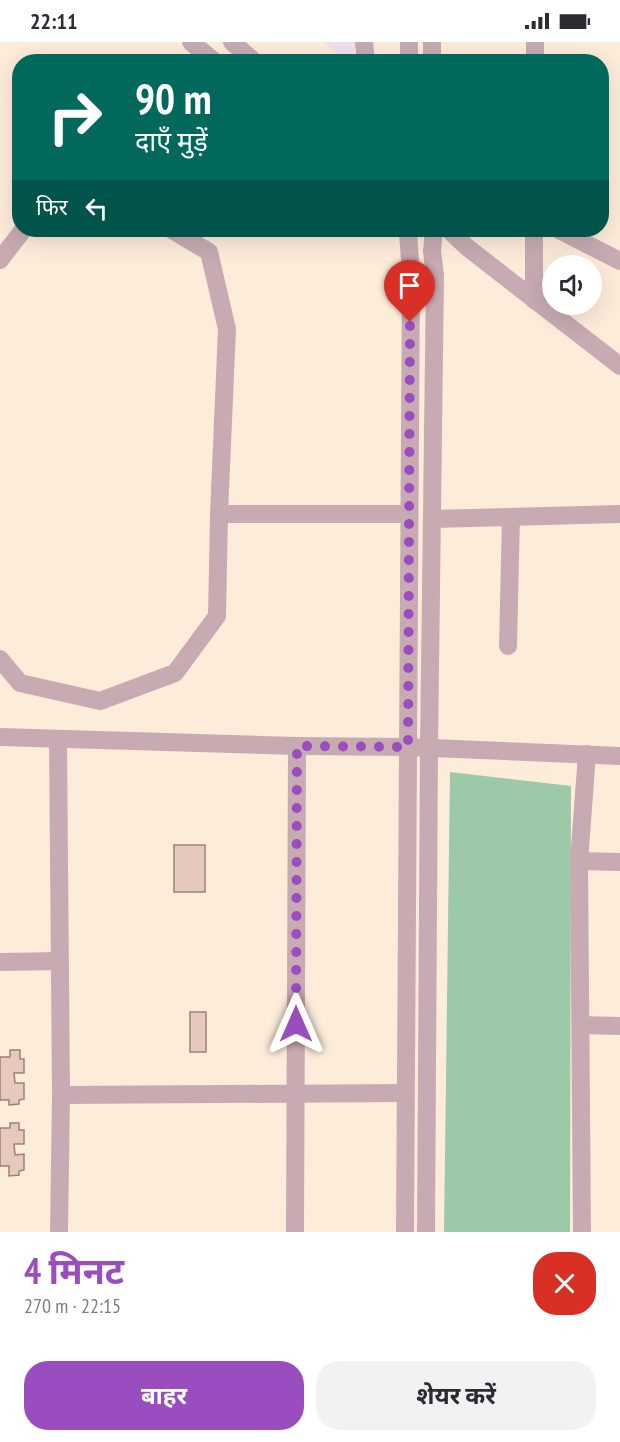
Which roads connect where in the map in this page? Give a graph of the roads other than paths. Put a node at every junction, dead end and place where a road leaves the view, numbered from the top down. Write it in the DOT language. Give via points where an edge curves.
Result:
graph roads {
  1 [pos="191,42"];
  2 [pos="232,42"];
  3 [pos="205,54"];
  4 [pos="246,54"];
  5 [pos="18,237"];
  6 [pos="184,237"];
  7 [pos="406,237"];
  8 [pos="433,237"];
  9 [pos="456,237"];
  10 [pos="534,237"];
  11 [pos="573,237"];
  12 [pos="0,260"];
  13 [pos="620,261"];
  14 [pos="534,300"];
  15 [pos="620,366"];
  16 [pos="219,514"];
  17 [pos="409,514"];
  18 [pos="620,514"];
  19 [pos="511,517"];
  20 [pos="432,519"];
  21 [pos="508,646"];
  22 [pos="0,659"];
  23 [pos="0,737"];
  24 [pos="58,739"];
  25 [pos="297,746"];
  26 [pos="408,747"];
  27 [pos="429,748"];
  28 [pos="587,754"];
  29 [pos="620,756"];
  30 [pos="579,861"];
  31 [pos="620,862"];
  32 [pos="60,961"];
  33 [pos="0,962"];
  34 [pos="581,1025"];
  35 [pos="620,1026"];
  36 [pos="405,1093"];
  37 [pos="295,1094"];
  38 [pos="61,1095"];
  39 [pos="59,1232"];
  40 [pos="295,1232"];
  41 [pos="405,1232"];
  42 [pos="426,1232"];
  43 [pos="582,1232"];
  1 -- 3 [label="street"];
  2 -- 4 [label="street"];
  5 -- 12 [label="street"];
  6 -- 16 [label="street" via="209,252 227,329"];
  7 -- 17 [label="street" via="411,274"];
  8 -- 20 [label="street"];
  9 -- 14 [label="street"];
  10 -- 14 [label="street"];
  11 -- 13 [label="street"];
  14 -- 15 [label="street"];
  16 -- 17 [label="street"];
  16 -- 22 [label="street" via="217,616 175,673 100,701 20,683"];
  17 -- 26 [label="street"];
  18 -- 19 [label="street"];
  19 -- 20 [label="street"];
  19 -- 21 [label="street"];
  20 -- 27 [label="street"];
  23 -- 24 [label="street"];
  24 -- 25 [label="street"];
  24 -- 32 [label="street"];
  25 -- 26 [label="street"];
  25 -- 37 [label="street"];
  26 -- 27 [label="street"];
  26 -- 36 [label="street"];
  27 -- 28 [label="street"];
  27 -- 42 [label="street"];
  28 -- 29 [label="street"];
  28 -- 30 [label="street"];
  30 -- 31 [label="street"];
  30 -- 34 [label="street"];
  32 -- 33 [label="street"];
  32 -- 38 [label="street"];
  34 -- 35 [label="street"];
  34 -- 43 [label="street"];
  36 -- 37 [label="street"];
  36 -- 41 [label="street"];
  37 -- 38 [label="street"];
  37 -- 40 [label="street"];
  38 -- 39 [label="street"];
}
